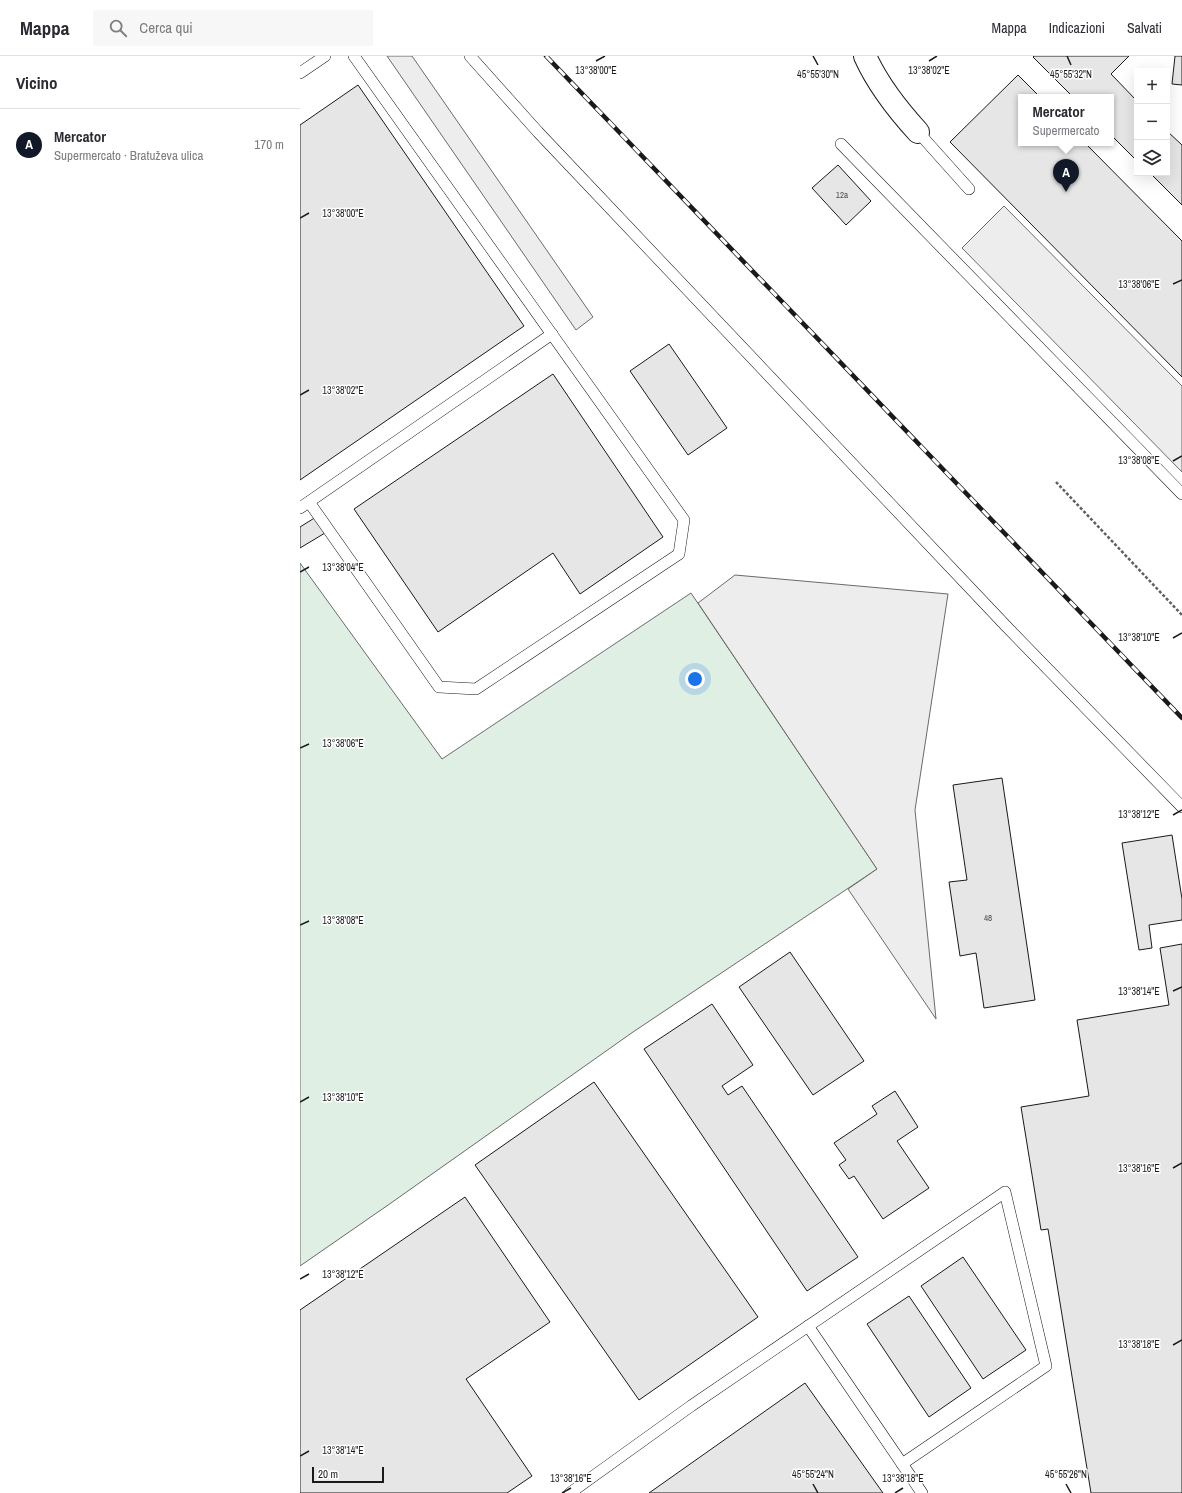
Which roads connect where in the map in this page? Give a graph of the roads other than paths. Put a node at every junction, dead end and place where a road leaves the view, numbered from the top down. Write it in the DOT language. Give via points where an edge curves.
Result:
graph roads {
  1 [pos="325,56"];
  2 [pos="354,56"];
  3 [pos="470,56"];
  4 [pos="865,56"];
  5 [pos="300,72"];
  6 [pos="918,132"];
  7 [pos="841,144"];
  8 [pos="969,189"];
  9 [pos="552,334"];
  10 [pos="1182,494"];
  11 [pos="305,505"];
  12 [pos="1182,807"];
  13 [pos="808,1326"];
  14 [pos="902,1464"];
  15 [pos="570,1493"];
  16 [pos="922,1493"];
  1 -- 5 [label="lane"];
  2 -- 9 [label="lane"];
  3 -- 12 [label="lane" via="1006,626"];
  4 -- 6 [label="street" via="872,72 896,108"];
  6 -- 8 [label="lane"];
  7 -- 10 [label="lane"];
  9 -- 11 [label="lane"];
  9 -- 11 [label="lane" via="684,520 679,554 476,689 439,686"];
  13 -- 14 [label="lane"];
  13 -- 14 [label="lane" via="1005,1192 1046,1366"];
  13 -- 15 [label="lane"];
  14 -- 16 [label="lane"];
}
